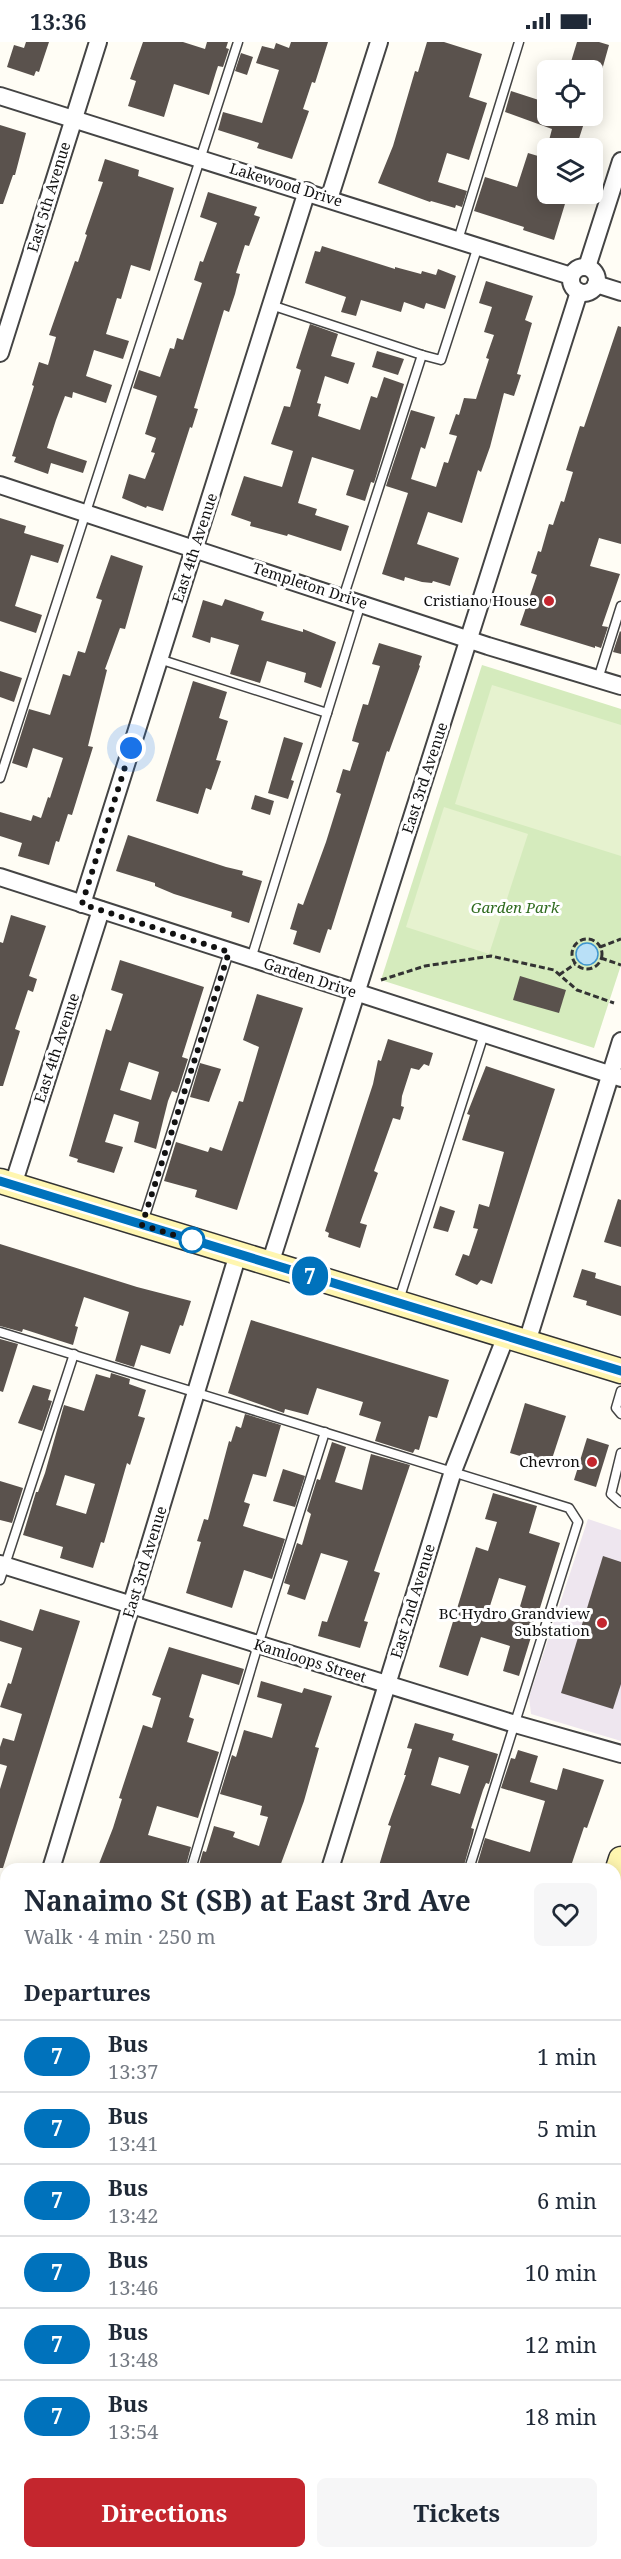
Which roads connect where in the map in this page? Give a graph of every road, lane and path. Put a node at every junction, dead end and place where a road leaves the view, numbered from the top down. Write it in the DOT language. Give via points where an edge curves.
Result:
graph roads {
  1 [pos="98,42"];
  2 [pos="238,42"];
  3 [pos="379,42"];
  4 [pos="519,42"];
  5 [pos="0,96"];
  6 [pos="73,119"];
  7 [pos="201,158"];
  8 [pos="621,161"];
  9 [pos="307,192"];
  10 [pos="329,199"];
  11 [pos="458,240"];
  12 [pos="478,246"];
  13 [pos="587,267"];
  14 [pos="571,276"];
  15 [pos="596,284"];
  16 [pos="579,292"];
  17 [pos="621,292"];
  18 [pos="271,305"];
  19 [pos="0,353"];
  20 [pos="422,355"];
  21 [pos="0,485"];
  22 [pos="85,512"];
  23 [pos="195,548"];
  24 [pos="343,598"];
  25 [pos="361,603"];
  26 [pos="621,606"];
  27 [pos="470,639"];
  28 [pos="159,658"];
  29 [pos="598,679"];
  30 [pos="621,686"];
  31 [pos="327,713"];
  32 [pos="0,778"];
  33 [pos="0,877"];
  34 [pos="82,904"];
  35 [pos="101,910"];
  36 [pos="621,939"];
  37 [pos="600,947"];
  38 [pos="229,952"];
  39 [pos="602,958"];
  40 [pos="251,960"];
  41 [pos="575,964"];
  42 [pos="621,965"];
  43 [pos="559,975"];
  44 [pos="381,980"];
  45 [pos="357,993"];
  46 [pos="614,1003"];
  47 [pos="484,1034"];
  48 [pos="621,1041"];
  49 [pos="616,1076"];
  50 [pos="7,1183"];
  51 [pos="142,1225"];
  52 [pos="238,1254"];
  53 [pos="270,1264"];
  54 [pos="398,1303"];
  55 [pos="0,1332"];
  56 [pos="517,1339"];
  57 [pos="74,1354"];
  58 [pos="621,1371"];
  59 [pos="621,1391"];
  60 [pos="196,1392"];
  61 [pos="621,1414"];
  62 [pos="325,1432"];
  63 [pos="621,1453"];
  64 [pos="453,1471"];
  65 [pos="618,1475"];
  66 [pos="621,1503"];
  67 [pos="1,1570"];
  68 [pos="131,1605"];
  69 [pos="258,1645"];
  70 [pos="386,1684"];
  71 [pos="515,1724"];
  72 [pos="621,1754"];
  73 [pos="53,1863"];
  74 [pos="193,1863"];
  75 [pos="332,1863"];
  76 [pos="471,1863"];
  1 -- 6 [label="street, East 5th Avenue"];
  2 -- 7 [label="lane"];
  3 -- 10 [label="street"];
  4 -- 11 [label="lane"];
  5 -- 6 [label="street, Lakewood Drive"];
  6 -- 7 [label="street, Lakewood Drive"];
  6 -- 19 [label="street, East 5th Avenue"];
  7 -- 9 [label="street, Lakewood Drive"];
  7 -- 22 [label="lane"];
  8 -- 13 [label="street"];
  9 -- 10 [label="street, Lakewood Drive"];
  9 -- 18 [label="street, East 4th Avenue"];
  10 -- 11 [label="street, Lakewood Drive"];
  11 -- 12 [label="street, Lakewood Drive"];
  12 -- 14 [label="street, Lakewood Drive"];
  12 -- 20 [label="lane" via="441,360"];
  13 -- 14 [label="street" via="577,268"];
  13 -- 15 [label="street" via="595,273"];
  14 -- 16 [label="street" via="572,285"];
  15 -- 16 [label="street" via="589,292"];
  15 -- 17 [label="street"];
  16 -- 27 [label="street, East 3rd Avenue"];
  18 -- 20 [label="lane"];
  18 -- 23 [label="street, East 4th Avenue"];
  20 -- 24 [label="lane"];
  21 -- 22 [label="street, Templeton Drive"];
  22 -- 23 [label="street, Templeton Drive"];
  22 -- 32 [label="lane"];
  23 -- 24 [label="street, Templeton Drive"];
  23 -- 28 [label="street, East 4th Avenue"];
  24 -- 25 [label="street, Templeton Drive"];
  25 -- 27 [label="street, Templeton Drive"];
  25 -- 31 [label="lane"];
  26 -- 29 [label="lane"];
  27 -- 29 [label="street, Templeton Drive"];
  27 -- 45 [label="street, East 3rd Avenue"];
  28 -- 31 [label="lane"];
  28 -- 34 [label="street, East 4th Avenue"];
  29 -- 30 [label="street, Templeton Drive"];
  31 -- 40 [label="lane"];
  33 -- 34 [label="street, Garden Drive"];
  34 -- 35 [label="street, Garden Drive"];
  35 -- 38 [label="street, Garden Drive"];
  35 -- 50 [label="street, East 4th Avenue"];
  36 -- 37 [label="path"];
  37 -- 39 [label="path"];
  37 -- 41 [label="path" via="588,939 579,941 572,954"];
  38 -- 40 [label="street, Garden Drive"];
  38 -- 51 [label="lane"];
  39 -- 41 [label="path" via="592,968 583,969"];
  39 -- 42 [label="path"];
  40 -- 45 [label="street, Garden Drive"];
  41 -- 43 [label="path"];
  43 -- 44 [label="path" via="554,970 490,956 425,966"];
  43 -- 46 [label="path" via="577,990"];
  45 -- 47 [label="street, Garden Drive"];
  45 -- 53 [label="street, East 3rd Avenue"];
  47 -- 49 [label="street, Garden Drive"];
  47 -- 54 [label="lane"];
  48 -- 49 [label="street, East 2nd Avenue"];
  49 -- 56 [label="street, East 2nd Avenue"];
  50 -- 51 [label="main road"];
  51 -- 52 [label="main road"];
  52 -- 53 [label="main road"];
  52 -- 60 [label="street, East 3rd Avenue"];
  53 -- 54 [label="main road"];
  54 -- 56 [label="main road"];
  55 -- 57 [label="lane"];
  56 -- 58 [label="main road"];
  56 -- 64 [label="street, East 2nd Avenue"];
  57 -- 60 [label="lane"];
  57 -- 67 [label="lane"];
  59 -- 61 [label="lane" via="615,1408"];
  60 -- 62 [label="lane"];
  60 -- 68 [label="street, East 3rd Avenue"];
  62 -- 64 [label="lane"];
  62 -- 69 [label="lane"];
  63 -- 65 [label="lane"];
  64 -- 70 [label="street, East 2nd Avenue"];
  64 -- 71 [label="lane" via="569,1508 578,1522"];
  65 -- 66 [label="lane" via="611,1494"];
  67 -- 68 [label="street, Kamloops Street"];
  68 -- 69 [label="street, Kamloops Street"];
  68 -- 73 [label="street, East 3rd Avenue"];
  69 -- 70 [label="street, Kamloops Street"];
  69 -- 74 [label="lane"];
  70 -- 71 [label="street, Kamloops Street"];
  70 -- 75 [label="street, East 2nd Avenue"];
  71 -- 72 [label="street, Kamloops Street"];
  71 -- 76 [label="lane"];
}
